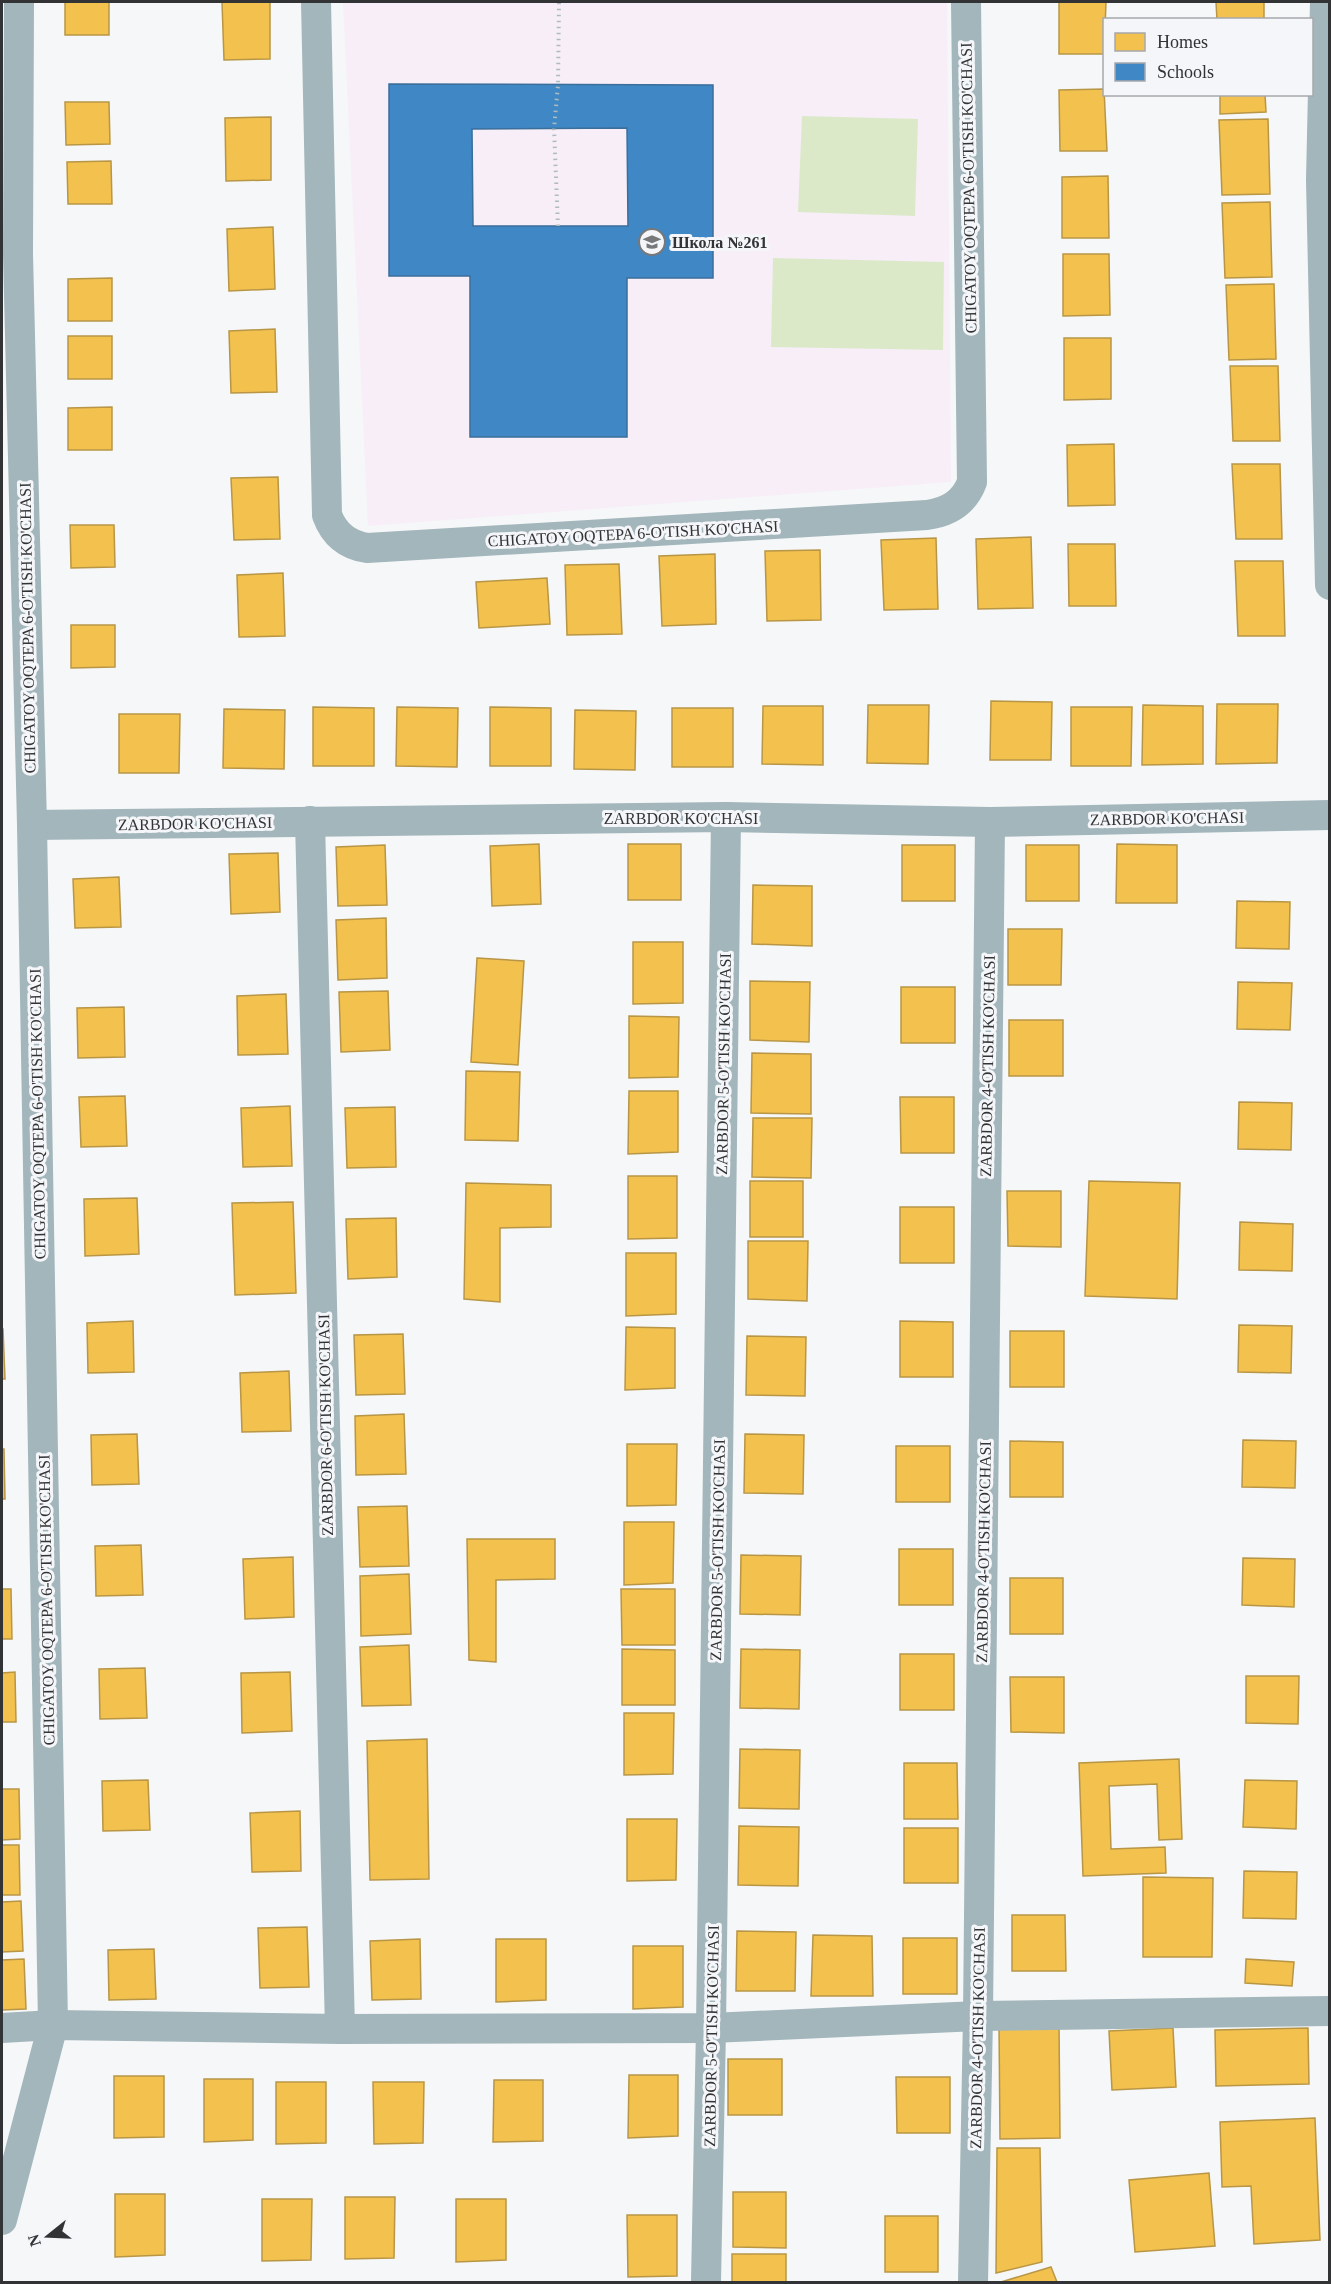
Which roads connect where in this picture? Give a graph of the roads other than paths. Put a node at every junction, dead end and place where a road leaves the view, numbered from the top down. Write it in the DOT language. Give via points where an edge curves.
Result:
graph roads {
  1 [pos="20,2"];
  2 [pos="316,2"];
  3 [pos="966,2"];
  4 [pos="1325,2"];
  5 [pos="10,254"];
  6 [pos="1329,585"];
  7 [pos="1329,815"];
  8 [pos="726,817"];
  9 [pos="310,821"];
  10 [pos="990,822"];
  11 [pos="32,825"];
  12 [pos="1329,2011"];
  13 [pos="978,2016"];
  14 [pos="53,2025"];
  15 [pos="2,2028"];
  16 [pos="711,2028"];
  17 [pos="340,2029"];
  18 [pos="2,2220"];
  19 [pos="706,2283"];
  20 [pos="973,2283"];
  1 -- 5 [label="street, CHIGATOY OQTEPA 6-O'TISH KO'CHASI"];
  2 -- 3 [label="street, CHIGATOY OQTEPA 6-O'TISH KO'CHASI" via="327,515 341,537 367,548 927,515 948,510 960,502 972,482"];
  4 -- 6 [label="street" via="1321,180"];
  5 -- 11 [label="street, CHIGATOY OQTEPA 6-O'TISH KO'CHASI"];
  7 -- 10 [label="street, ZARBDOR KO'CHASI"];
  8 -- 9 [label="street, ZARBDOR KO'CHASI"];
  8 -- 10 [label="street, ZARBDOR KO'CHASI"];
  8 -- 16 [label="street, ZARBDOR 5-O'TISH KO'CHASI"];
  9 -- 11 [label="street, ZARBDOR KO'CHASI"];
  9 -- 17 [label="street, ZARBDOR 6-O'TISH KO'CHASI"];
  10 -- 13 [label="street, ZARBDOR 4-O'TISH KO'CHASI"];
  11 -- 14 [label="street, CHIGATOY OQTEPA 6-O'TISH KO'CHASI"];
  12 -- 13 [label="street"];
  13 -- 16 [label="street"];
  13 -- 20 [label="street, ZARBDOR 4-O'TISH KO'CHASI"];
  14 -- 15 [label="street"];
  14 -- 17 [label="street"];
  14 -- 18 [label="street, CHIGATOY OQTEPA 6-O'TISH KO'CHASI"];
  16 -- 17 [label="street"];
  16 -- 19 [label="street, ZARBDOR 5-O'TISH KO'CHASI"];
}
